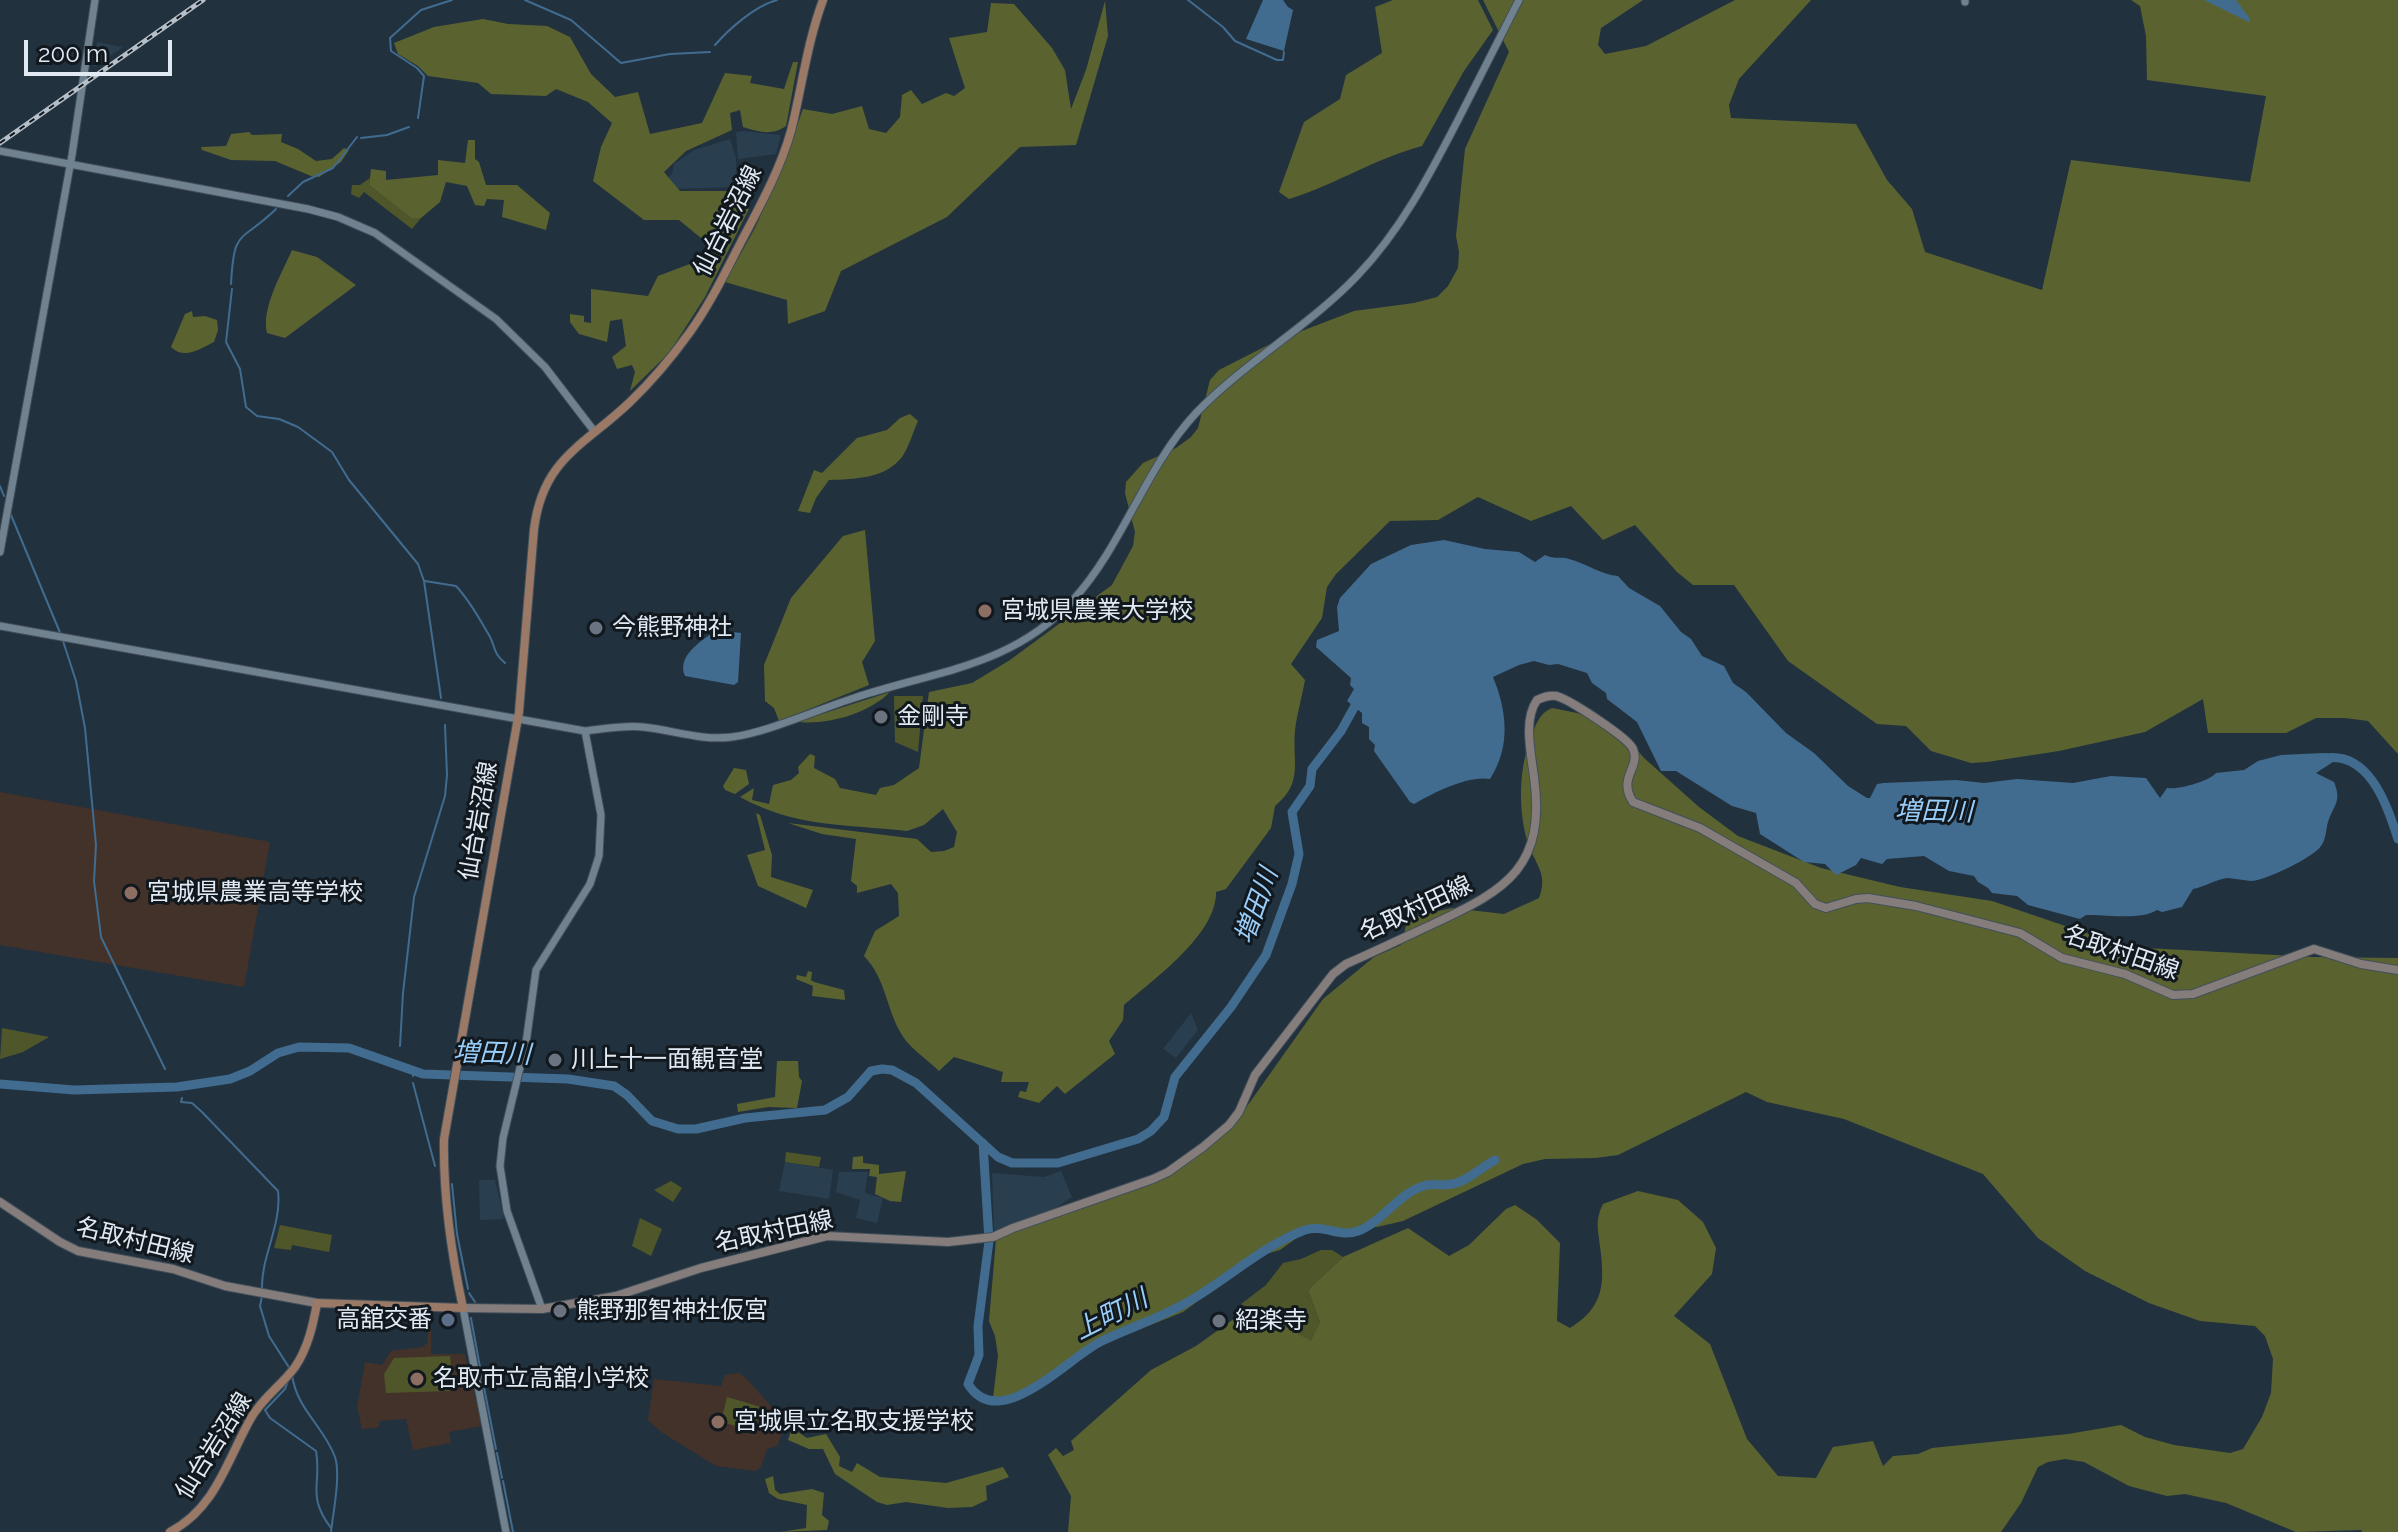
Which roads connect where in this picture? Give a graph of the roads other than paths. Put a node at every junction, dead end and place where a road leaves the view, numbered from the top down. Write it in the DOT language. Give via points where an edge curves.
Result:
graph roads {
  1 [pos="95,0"];
  2 [pos="823,0"];
  3 [pos="1519,0"];
  4 [pos="0,151"];
  5 [pos="70,163"];
  6 [pos="594,431"];
  7 [pos="0,552"];
  8 [pos="0,626"];
  9 [pos="518,720"];
  10 [pos="585,731"];
  11 [pos="2398,970"];
  12 [pos="0,1202"];
  13 [pos="317,1303"];
  14 [pos="463,1308"];
  15 [pos="542,1309"];
  16 [pos="170,1532"];
  17 [pos="506,1532"];
  1 -- 5 [label="street"];
  2 -- 6 [label="main road, 仙台岩沼線" via="784,152 727,269 671,357"];
  3 -- 10 [label="street" via="1417,197 1372,260 1195,414 1161,458 1097,571 1039,631 971,666 876,690 738,736 698,737 639,726"];
  4 -- 5 [label="street"];
  5 -- 6 [label="street" via="311,209 375,233 515,335"];
  5 -- 7 [label="street"];
  6 -- 9 [label="main road, 仙台岩沼線" via="556,468 539,500"];
  8 -- 9 [label="street"];
  9 -- 10 [label="street"];
  9 -- 14 [label="main road, 仙台岩沼線" via="444,1139 448,1223"];
  10 -- 15 [label="street" via="601,815 599,856 590,884 536,970 503,1138 501,1179 507,1211"];
  11 -- 15 [label="main road, 名取村田線" via="2314,949 2193,994 2173,995 2125,974 2070,961 2020,933 1981,922 1868,898 1826,908 1796,883 1700,828 1633,802 1626,784 1633,748 1620,734 1560,697 1545,697 1529,715 1536,826 1527,853 1505,885 1481,902 1333,974 1255,1075 1229,1125 1168,1172 987,1238 948,1242 827,1236 616,1296"];
  12 -- 13 [label="main road, 名取村田線" via="78,1251"];
  13 -- 14 [label="main road"];
  13 -- 16 [label="main road, 仙台岩沼線" via="308,1341 290,1373 257,1410 210,1498 194,1518"];
  14 -- 15 [label="main road, 名取村田線"];
  14 -- 17 [label="street"];
}
